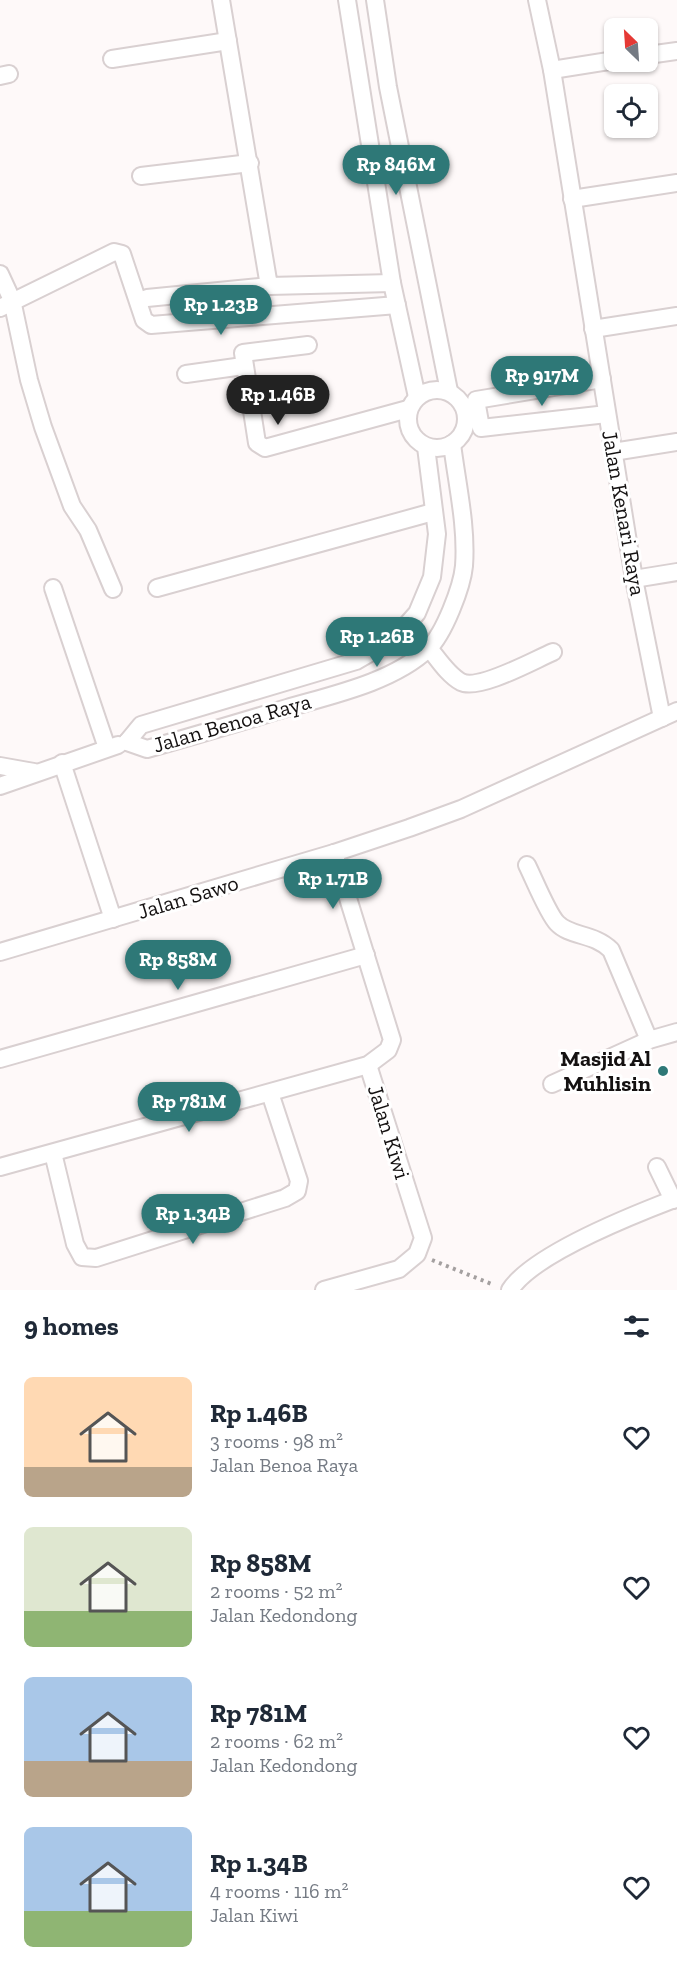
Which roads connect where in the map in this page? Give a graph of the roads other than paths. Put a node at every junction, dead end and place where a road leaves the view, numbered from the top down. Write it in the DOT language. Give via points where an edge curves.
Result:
graph roads {
  1 [pos="221,0"];
  2 [pos="347,0"];
  3 [pos="375,0"];
  4 [pos="537,0"];
  5 [pos="228,41"];
  6 [pos="677,51"];
  7 [pos="658,54"];
  8 [pos="111,59"];
  9 [pos="604,62"];
  10 [pos="552,70"];
  11 [pos="388,87"];
  12 [pos="361,89"];
  13 [pos="250,163"];
  14 [pos="141,176"];
  15 [pos="677,183"];
  16 [pos="572,200"];
  17 [pos="0,274"];
  18 [pos="392,283"];
  19 [pos="270,286"];
  20 [pos="147,298"];
  21 [pos="6,304"];
  22 [pos="397,305"];
  23 [pos="677,316"];
  24 [pos="593,329"];
  25 [pos="308,345"];
  26 [pos="243,366"];
  27 [pos="186,374"];
  28 [pos="602,379"];
  29 [pos="449,391"];
  30 [pos="412,403"];
  31 [pos="607,414"];
  32 [pos="677,442"];
  33 [pos="452,444"];
  34 [pos="426,447"];
  35 [pos="613,452"];
  36 [pos="433,512"];
  37 [pos="677,572"];
  38 [pos="634,579"];
  39 [pos="53,588"];
  40 [pos="157,588"];
  41 [pos="113,589"];
  42 [pos="429,648"];
  43 [pos="554,652"];
  44 [pos="670,714"];
  45 [pos="127,742"];
  46 [pos="107,748"];
  47 [pos="62,763"];
  48 [pos="0,766"];
  49 [pos="35,772"];
  50 [pos="0,786"];
  51 [pos="409,828"];
  52 [pos="334,854"];
  53 [pos="527,865"];
  54 [pos="112,919"];
  55 [pos="0,952"];
  56 [pos="366,956"];
  57 [pos="677,1032"];
  58 [pos="649,1040"];
  59 [pos="0,1059"];
  60 [pos="368,1065"];
  61 [pos="552,1084"];
  62 [pos="270,1093"];
  63 [pos="53,1153"];
  64 [pos="0,1167"];
  65 [pos="657,1167"];
  66 [pos="675,1199"];
  67 [pos="503,1288"];
  68 [pos="324,1290"];
  1 -- 5 [label="street"];
  2 -- 12 [label="street"];
  3 -- 11 [label="street"];
  4 -- 10 [label="street, Jalan Kenari Raya"];
  5 -- 8 [label="street"];
  5 -- 13 [label="street"];
  6 -- 7 [label="street"];
  9 -- 10 [label="street"];
  10 -- 16 [label="street, Jalan Kenari Raya"];
  11 -- 12 [label="street"];
  11 -- 29 [label="street"];
  12 -- 18 [label="street"];
  13 -- 14 [label="street"];
  13 -- 19 [label="street"];
  15 -- 16 [label="street"];
  16 -- 24 [label="street, Jalan Kenari Raya"];
  17 -- 21 [label="street"];
  18 -- 19 [label="street"];
  18 -- 22 [label="street"];
  19 -- 20 [label="street"];
  21 -- 22 [label="street" via="114,252 122,254 144,320 151,325"];
  21 -- 41 [label="street" via="43,427 72,506 88,530"];
  22 -- 30 [label="street"];
  23 -- 24 [label="street"];
  24 -- 28 [label="street, Jalan Kenari Raya"];
  25 -- 26 [label="street" via="246,351"];
  26 -- 27 [label="street"];
  26 -- 30 [label="street" via="260,447"];
  28 -- 31 [label="street, Jalan Kenari Raya"];
  28 -- 31 [label="street" via="476,400 481,428"];
  29 -- 30 [label="street" via="432,389"];
  29 -- 33 [label="street" via="459,398 467,419 464,431"];
  30 -- 34 [label="street" via="407,425 414,438"];
  31 -- 35 [label="street, Jalan Kenari Raya"];
  32 -- 35 [label="street"];
  33 -- 34 [label="street"];
  33 -- 42 [label="street, Jalan Benoa Raya" via="465,540 464,568 458,591"];
  34 -- 36 [label="street, Jalan Benoa Raya"];
  35 -- 38 [label="street, Jalan Kenari Raya"];
  36 -- 40 [label="street"];
  36 -- 45 [label="street, Jalan Benoa Raya" via="437,534 432,577 417,613 394,639 356,661 141,725"];
  37 -- 38 [label="street"];
  38 -- 44 [label="street, Jalan Kenari Raya"];
  39 -- 46 [label="street"];
  42 -- 43 [label="street" via="462,683 479,684"];
  42 -- 45 [label="street, Jalan Benoa Raya" via="361,686 147,749"];
  44 -- 51 [label="street, Jalan Kenari Raya"];
  45 -- 46 [label="street"];
  46 -- 47 [label="street"];
  47 -- 49 [label="street"];
  47 -- 54 [label="street"];
  48 -- 49 [label="street"];
  49 -- 50 [label="street"];
  51 -- 52 [label="street, Jalan Sawo"];
  52 -- 54 [label="street, Jalan Sawo"];
  52 -- 56 [label="street, Jalan Kiwi"];
  53 -- 58 [label="street" via="557,924 601,940 611,950"];
  54 -- 55 [label="street, Jalan Sawo"];
  56 -- 59 [label="street"];
  56 -- 60 [label="street, Jalan Kiwi" via="392,1040 388,1050"];
  57 -- 58 [label="street"];
  58 -- 61 [label="street"];
  60 -- 62 [label="street"];
  60 -- 68 [label="street, Jalan Kiwi" via="423,1238 417,1254 399,1269"];
  62 -- 63 [label="street"];
  62 -- 63 [label="street" via="299,1181 297,1191 96,1258 82,1257 75,1244"];
  63 -- 64 [label="street"];
  65 -- 66 [label="street"];
  66 -- 67 [label="street" via="569,1247"];
}
